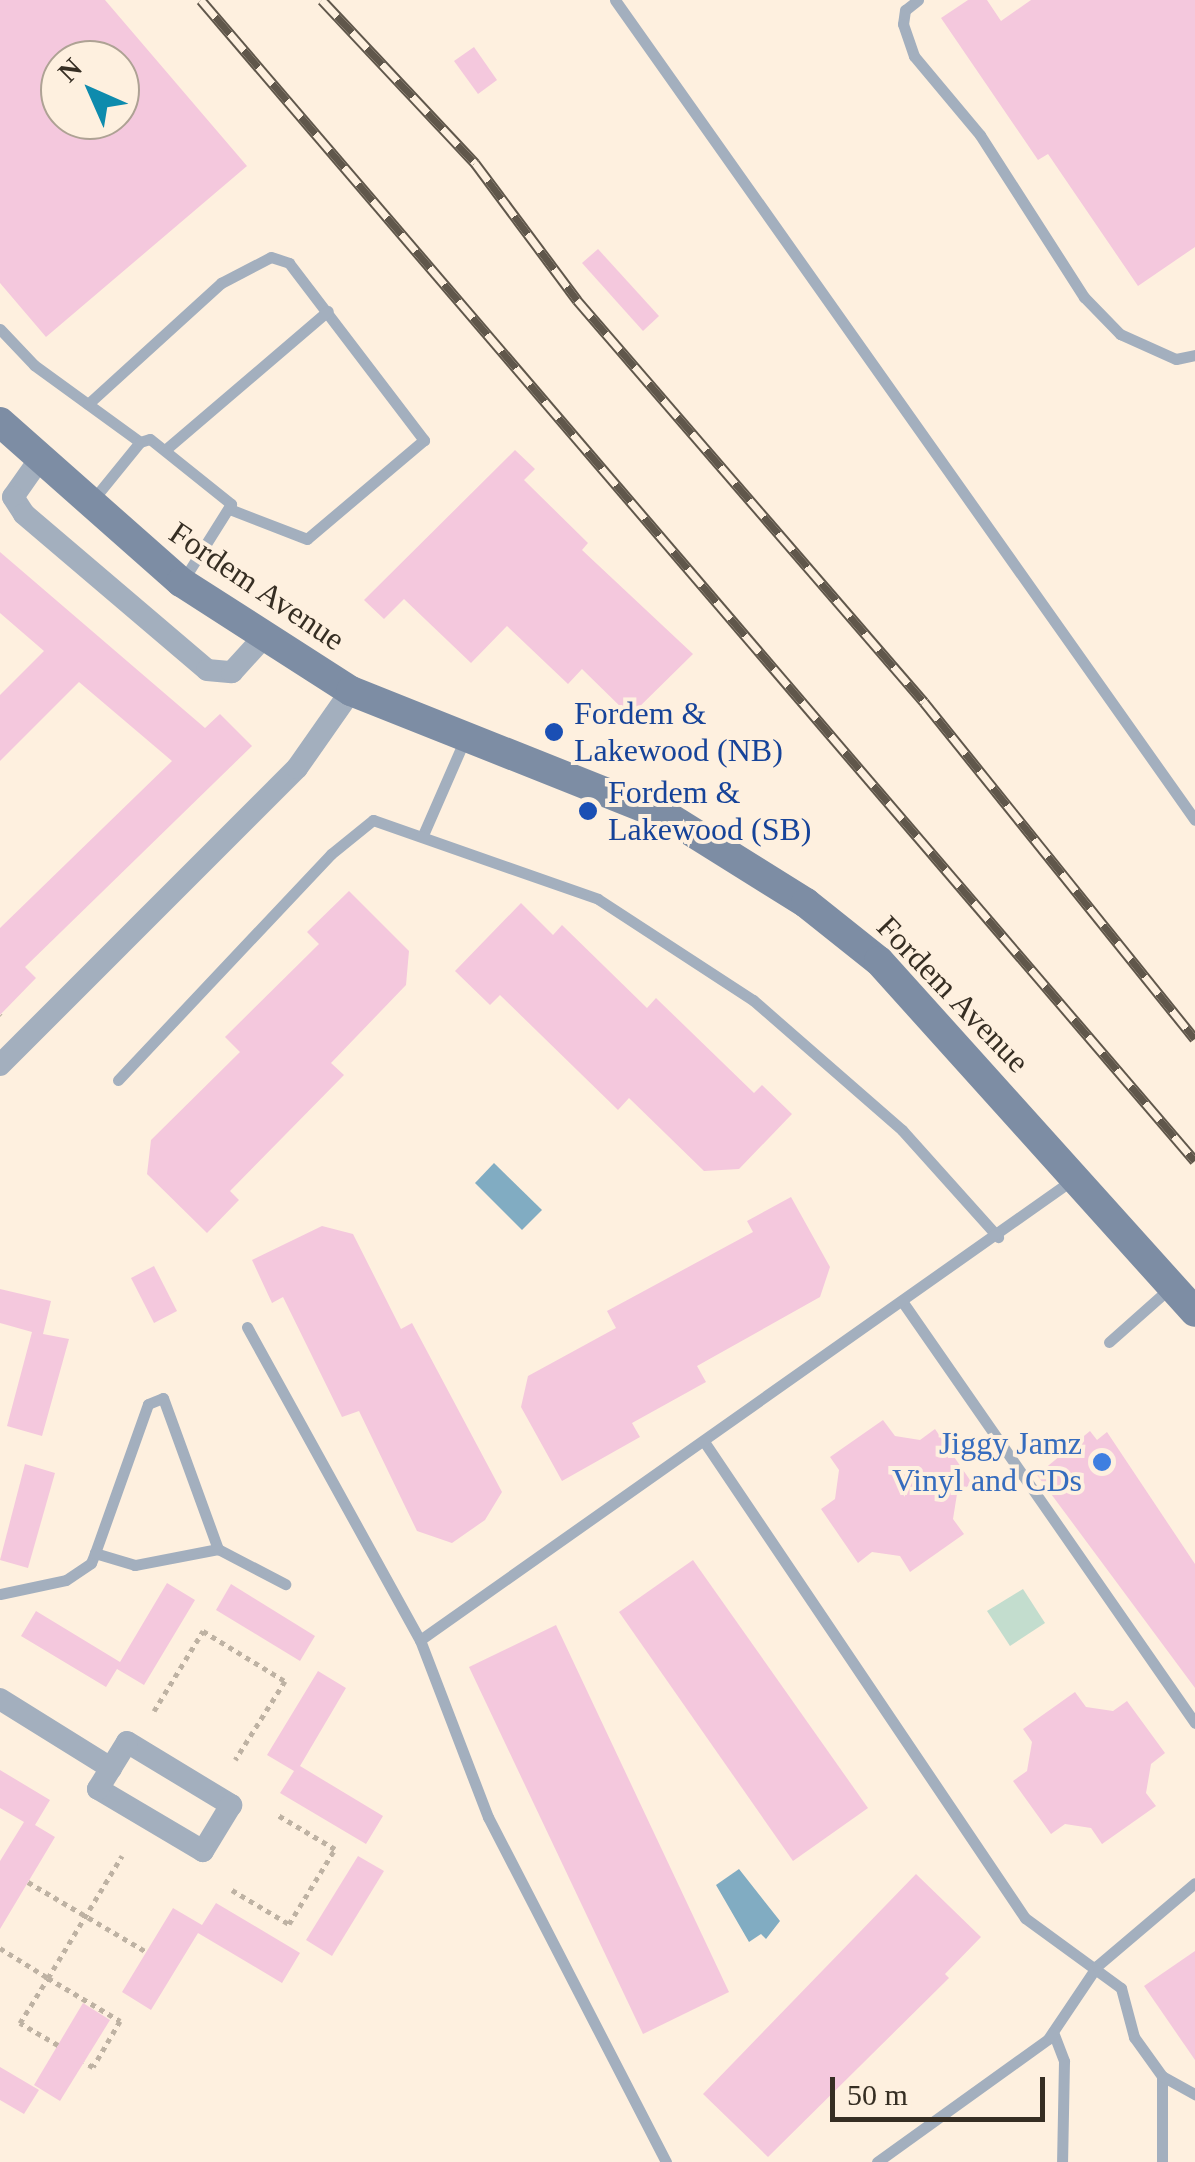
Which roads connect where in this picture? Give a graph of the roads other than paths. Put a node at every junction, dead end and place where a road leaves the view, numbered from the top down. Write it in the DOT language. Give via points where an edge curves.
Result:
graph roads {
  1 [pos="615,0"];
  2 [pos="918,0"];
  3 [pos="328,311"];
  4 [pos="0,329"];
  5 [pos="1195,354"];
  6 [pos="88,404"];
  7 [pos="0,422"];
  8 [pos="140,442"];
  9 [pos="165,450"];
  10 [pos="39,460"];
  11 [pos="88,506"];
  12 [pos="232,510"];
  13 [pos="181,582"];
  14 [pos="263,638"];
  15 [pos="351,691"];
  16 [pos="465,739"];
  17 [pos="1195,820"];
  18 [pos="424,835"];
  19 [pos="0,1065"];
  20 [pos="118,1080"];
  21 [pos="1078,1176"];
  22 [pos="998,1237"];
  23 [pos="1173,1286"];
  24 [pos="904,1304"];
  25 [pos="1195,1312"];
  26 [pos="247,1326"];
  27 [pos="1109,1342"];
  28 [pos="705,1443"];
  29 [pos="218,1549"];
  30 [pos="95,1552"];
  31 [pos="285,1584"];
  32 [pos="0,1594"];
  33 [pos="420,1640"];
  34 [pos="0,1699"];
  35 [pos="1195,1723"];
  36 [pos="111,1768"];
  37 [pos="1195,1882"];
  38 [pos="1096,1966"];
  39 [pos="1053,2032"];
  40 [pos="1162,2076"];
  41 [pos="1195,2094"];
  42 [pos="666,2162"];
  43 [pos="876,2162"];
  44 [pos="1062,2162"];
  45 [pos="1162,2162"];
  1 -- 17 [label="lane"];
  2 -- 5 [label="lane" via="905,10 903,24 914,56 990,149 1084,297 1120,334 1176,359"];
  3 -- 6 [label="lane" via="289,263 271,257 221,283"];
  3 -- 9 [label="lane"];
  3 -- 12 [label="lane" via="425,434 307,540"];
  4 -- 6 [label="lane"];
  6 -- 8 [label="lane"];
  7 -- 10 [label="street, Fordem Avenue"];
  8 -- 9 [label="lane" via="150,439"];
  8 -- 11 [label="lane"];
  9 -- 12 [label="lane"];
  10 -- 11 [label="street, Fordem Avenue"];
  10 -- 14 [label="street" via="12,497 24,514 207,670 232,672"];
  11 -- 13 [label="street, Fordem Avenue"];
  12 -- 13 [label="lane"];
  13 -- 14 [label="street, Fordem Avenue"];
  14 -- 15 [label="street, Fordem Avenue"];
  15 -- 16 [label="street, Fordem Avenue"];
  15 -- 19 [label="street" via="296,768"];
  16 -- 18 [label="lane"];
  16 -- 21 [label="street, Fordem Avenue" via="670,818 806,903 879,960"];
  18 -- 20 [label="lane" via="373,820 351,835"];
  18 -- 22 [label="lane" via="598,899 753,1000 902,1130"];
  21 -- 22 [label="lane"];
  21 -- 23 [label="street, Fordem Avenue"];
  22 -- 24 [label="lane"];
  23 -- 25 [label="street, Fordem Avenue"];
  23 -- 27 [label="lane"];
  24 -- 28 [label="lane"];
  24 -- 35 [label="lane"];
  26 -- 33 [label="lane"];
  28 -- 33 [label="lane"];
  28 -- 38 [label="lane" via="1025,1918"];
  29 -- 30 [label="lane" via="135,1565"];
  29 -- 30 [label="lane" via="163,1398 148,1404"];
  29 -- 31 [label="lane"];
  30 -- 32 [label="lane" via="66,1580"];
  33 -- 42 [label="lane" via="488,1816"];
  34 -- 36 [label="street"];
  36 -- 36 [label="street" via="127,1742 232,1804 203,1852 98,1789"];
  37 -- 38 [label="lane"];
  38 -- 39 [label="lane"];
  38 -- 40 [label="lane" via="1121,1988 1134,2036"];
  39 -- 43 [label="lane"];
  39 -- 44 [label="lane" via="1064,2061"];
  40 -- 41 [label="lane"];
  40 -- 45 [label="lane"];
}
